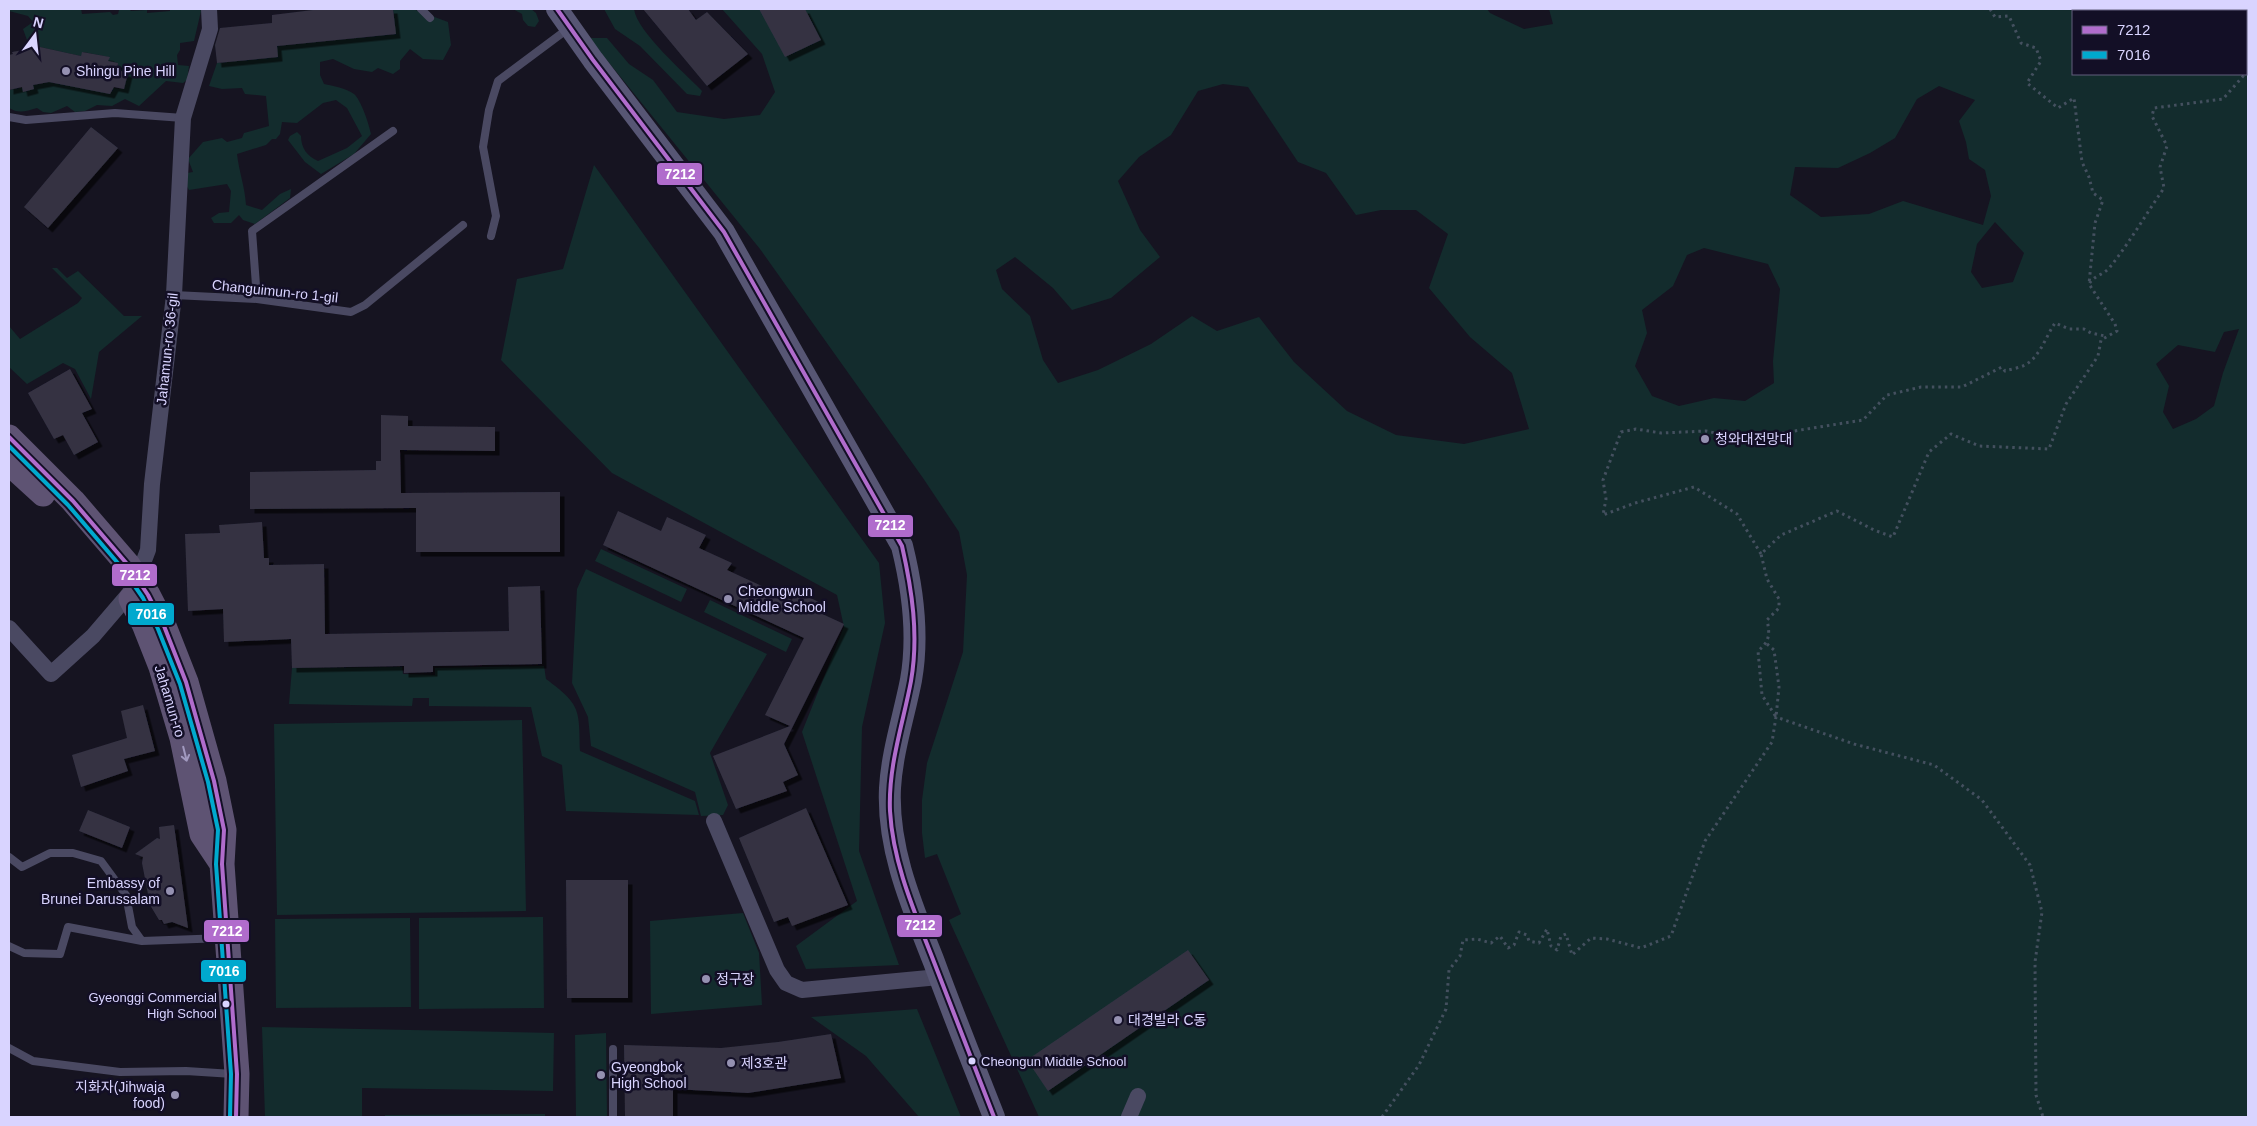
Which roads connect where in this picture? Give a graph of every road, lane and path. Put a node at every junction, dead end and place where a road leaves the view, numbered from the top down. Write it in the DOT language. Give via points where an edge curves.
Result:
graph roads {
  1 [pos="208,9"];
  2 [pos="421,9"];
  3 [pos="1990,9"];
  4 [pos="430,18"];
  5 [pos="564,18"];
  6 [pos="2243,75"];
  7 [pos="9,117"];
  8 [pos="183,118"];
  9 [pos="393,131"];
  10 [pos="463,225"];
  11 [pos="491,236"];
  12 [pos="2089,284"];
  13 [pos="174,295"];
  14 [pos="257,300"];
  15 [pos="2107,336"];
  16 [pos="9,437"];
  17 [pos="9,463"];
  18 [pos="1761,554"];
  19 [pos="133,586"];
  20 [pos="9,628"];
  21 [pos="1766,644"];
  22 [pos="1776,717"];
  23 [pos="714,820"];
  24 [pos="9,857"];
  25 [pos="226,938"];
  26 [pos="142,941"];
  27 [pos="9,946"];
  28 [pos="939,977"];
  29 [pos="9,1048"];
  30 [pos="612,1049"];
  31 [pos="237,1074"];
  32 [pos="1138,1096"];
  33 [pos="236,1117"];
  34 [pos="613,1117"];
  35 [pos="994,1117"];
  36 [pos="1129,1117"];
  37 [pos="1382,1117"];
  38 [pos="2043,1117"];
  1 -- 8 [label="street, Jahamun-ro 36-gil" via="210,29"];
  2 -- 4 [label="lane"];
  3 -- 12 [label="path" via="1995,17 2009,16 2021,43 2036,48 2041,60 2027,83 2058,108 2074,98 2082,162 2093,194 2103,200 2095,223"];
  5 -- 11 [label="lane" via="498,81 483,147 496,216"];
  5 -- 28 [label="street" via="724,232 902,546 910,578 915,647 890,788 893,837 902,879"];
  6 -- 12 [label="path" via="2223,99 2154,108 2152,116 2167,146 2160,167 2164,188 2108,270"];
  7 -- 8 [label="lane" via="26,120 115,113"];
  8 -- 13 [label="street, Jahamun-ro 36-gil"];
  9 -- 14 [label="lane" via="252,231"];
  10 -- 14 [label="lane, Changuimun-ro 1-gil" via="358,310 351,312"];
  12 -- 15 [label="path" via="2115,324 2116,331"];
  13 -- 14 [label="lane, Changuimun-ro 1-gil"];
  13 -- 19 [label="street, Jahamun-ro 36-gil" via="152,484 148,550"];
  15 -- 18 [label="path" via="2101,340 2098,356 2066,404 2049,449 1979,446 1951,434 1929,452 1893,537 1837,511 1781,536"];
  15 -- 18 [label="path" via="2055,323 2043,347 2026,365 2005,371 2002,367 1962,387 1921,387 1887,395 1863,420 1763,436 1734,437 1706,431 1620,432 1602,480 1606,499 1603,515 1694,488 1737,514"];
  16 -- 19 [label="main road, Jahamun-ro" via="73,501 128,564"];
  17 -- 19 [label="main road, Jahamun-ro" via="81,529"];
  18 -- 21 [label="path" via="1767,579 1779,600 1779,608 1766,620 1770,633"];
  19 -- 20 [label="street, Jahamun-ro 36-gil" via="93,636 51,674"];
  19 -- 25 [label="main road, Jahamun-ro" via="164,626 186,682 214,781 224,830 222,864"];
  21 -- 22 [label="path" via="1774,650 1779,687"];
  21 -- 22 [label="path" via="1758,651 1762,695"];
  22 -- 37 [label="path" via="1772,742 1705,841 1671,936 1641,948 1591,938 1572,955 1566,934 1561,936 1557,950 1551,946 1547,929 1539,943 1529,941 1527,935 1519,932 1514,945 1508,948 1500,936 1491,943 1463,940 1460,956 1448,970 1446,1009 1419,1065"];
  22 -- 38 [label="path" via="1854,744 1934,765 1982,800 2030,865 2042,912 2035,962 2036,1095"];
  23 -- 28 [label="street" via="777,970 786,983 802,990"];
  24 -- 26 [label="lane" via="22,867 50,853 73,853 101,861 126,895 132,927"];
  25 -- 26 [label="lane"];
  25 -- 31 [label="main road, Jahamun-ro"];
  26 -- 27 [label="lane" via="68,926 60,954 24,953"];
  28 -- 35 [label="street"];
  29 -- 31 [label="lane" via="33,1061 120,1072"];
  30 -- 34 [label="lane"];
  31 -- 33 [label="main road, Jahamun-ro"];
  32 -- 36 [label="street"];
}
